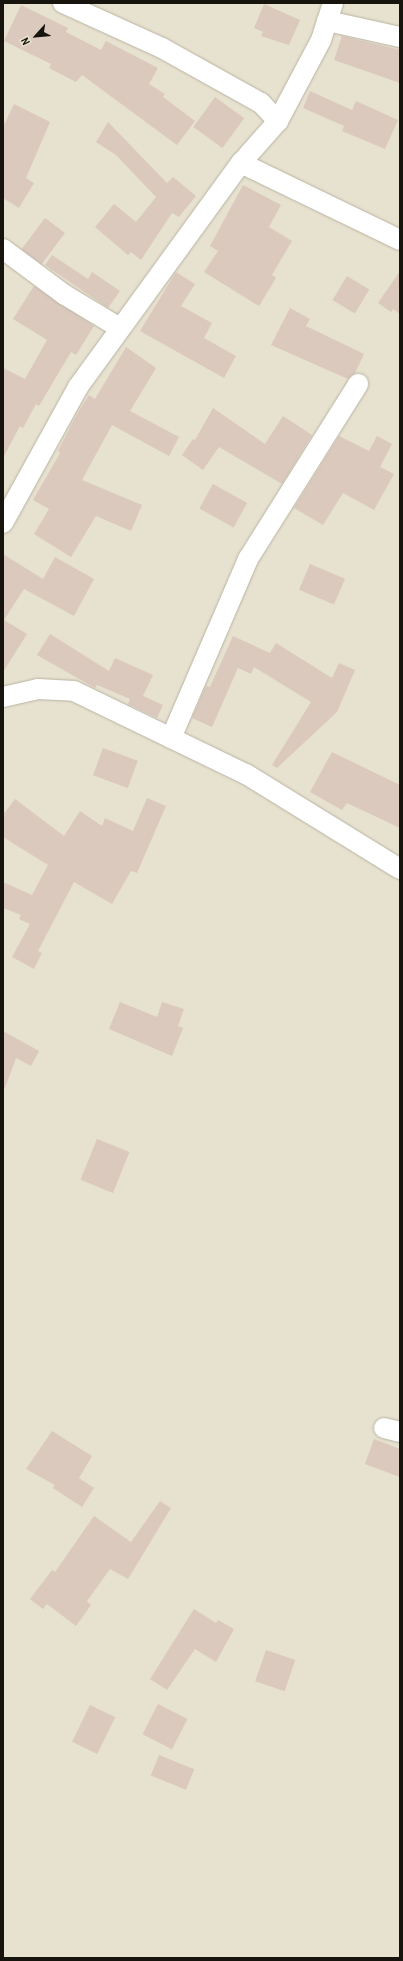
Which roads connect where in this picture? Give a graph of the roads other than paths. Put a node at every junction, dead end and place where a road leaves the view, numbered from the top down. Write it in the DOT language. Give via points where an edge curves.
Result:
graph roads {
  1 [pos="63,3"];
  2 [pos="330,12"];
  3 [pos="400,37"];
  4 [pos="278,121"];
  5 [pos="241,163"];
  6 [pos="400,240"];
  7 [pos="3,250"];
  8 [pos="120,328"];
  9 [pos="358,384"];
  10 [pos="3,523"];
  11 [pos="3,697"];
  12 [pos="171,738"];
  13 [pos="400,870"];
  1 -- 4 [label="street" via="169,52 261,103"];
  2 -- 3 [label="street"];
  2 -- 4 [label="street" via="321,40"];
  4 -- 5 [label="street"];
  5 -- 6 [label="street"];
  5 -- 8 [label="street"];
  7 -- 8 [label="street" via="65,295"];
  8 -- 10 [label="street" via="78,387"];
  9 -- 12 [label="street" via="248,559"];
  11 -- 12 [label="street" via="38,689 74,691"];
  12 -- 13 [label="street" via="246,774"];
}
